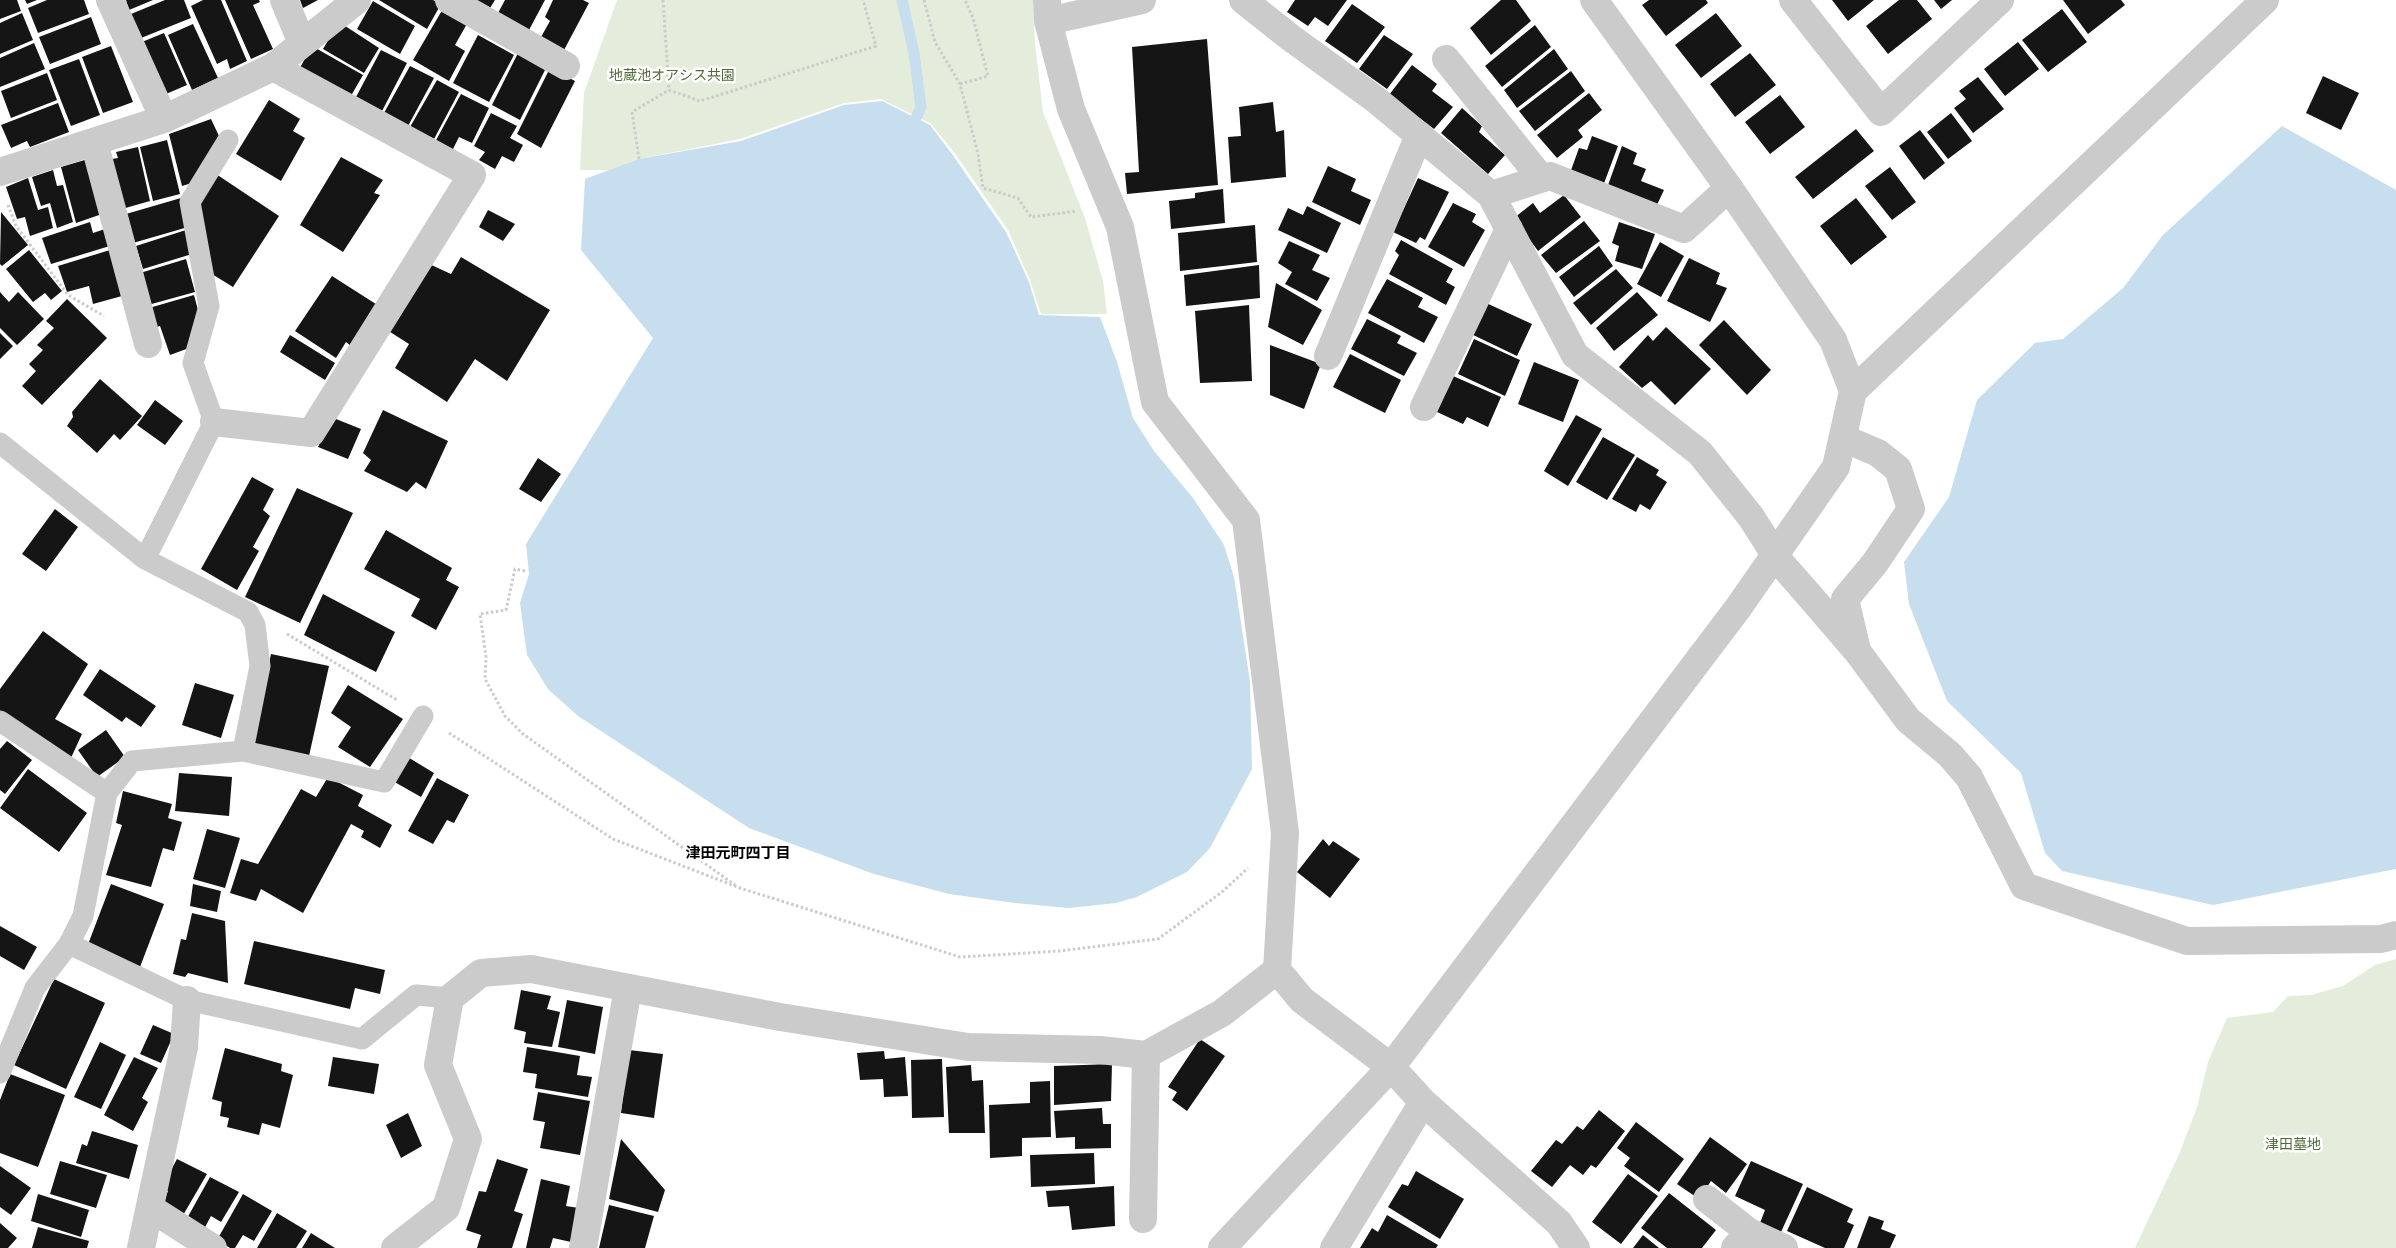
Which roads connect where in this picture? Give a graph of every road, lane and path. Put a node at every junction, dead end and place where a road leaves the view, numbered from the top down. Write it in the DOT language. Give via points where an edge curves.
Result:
graph roads {
  1 [pos="110,0"];
  2 [pos="284,0"];
  3 [pos="356,0"];
  4 [pos="449,0"];
  5 [pos="663,0"];
  6 [pos="863,0"];
  7 [pos="924,0"];
  8 [pos="965,0"];
  9 [pos="1142,0"];
  10 [pos="1243,0"];
  11 [pos="1594,0"];
  12 [pos="1793,0"];
  13 [pos="2000,0"];
  14 [pos="2265,0"];
  15 [pos="1048,11"];
  16 [pos="302,43"];
  17 [pos="1446,59"];
  18 [pos="566,66"];
  19 [pos="273,67"];
  20 [pos="960,84"];
  21 [pos="669,90"];
  22 [pos="164,119"];
  23 [pos="1419,135"];
  24 [pos="228,140"];
  25 [pos="94,142"];
  26 [pos="639,159"];
  27 [pos="1,169"];
  28 [pos="1541,178"];
  29 [pos="1729,188"];
  30 [pos="1491,195"];
  31 [pos="6,202"];
  32 [pos="1071,212"];
  33 [pos="1509,229"];
  34 [pos="147,342"];
  35 [pos="1328,356"];
  36 [pos="1853,390"];
  37 [pos="1424,406"];
  38 [pos="214,422"];
  39 [pos="1843,438"];
  40 [pos="0,443"];
  41 [pos="145,559"];
  42 [pos="525,571"];
  43 [pos="248,612"];
  44 [pos="1857,651"];
  45 [pos="423,716"];
  46 [pos="0,721"];
  47 [pos="243,751"];
  48 [pos="107,793"];
  49 [pos="1285,833"];
  50 [pos="740,888"];
  51 [pos="2396,935"];
  52 [pos="69,944"];
  53 [pos="1277,970"];
  54 [pos="628,988"];
  55 [pos="450,998"];
  56 [pos="187,1000"];
  57 [pos="1146,1055"];
  58 [pos="1391,1067"];
  59 [pos="1,1068"];
  60 [pos="1423,1102"];
  61 [pos="1707,1199"];
  62 [pos="150,1208"];
  63 [pos="1144,1219"];
  64 [pos="1742,1240"];
  65 [pos="141,1248"];
  66 [pos="213,1248"];
  67 [pos="395,1248"];
  68 [pos="583,1248"];
  69 [pos="1222,1248"];
  70 [pos="1334,1248"];
  71 [pos="1576,1248"];
  72 [pos="1784,1248"];
  1 -- 22 [label="street"];
  2 -- 16 [label="street"];
  3 -- 16 [label="street"];
  4 -- 18 [label="street"];
  5 -- 21 [label="path"];
  6 -- 21 [label="path" via="876,46 700,100"];
  7 -- 20 [label="path" via="935,42"];
  8 -- 20 [label="path" via="988,76"];
  9 -- 15 [label="street"];
  10 -- 23 [label="street"];
  11 -- 29 [label="street"];
  12 -- 13 [label="street" via="1881,112"];
  14 -- 36 [label="street"];
  15 -- 49 [label="street" via="1071,108 1120,227 1155,402 1246,520"];
  16 -- 19 [label="street"];
  17 -- 28 [label="street"];
  19 -- 22 [label="street"];
  19 -- 38 [label="street" via="472,175 312,433"];
  20 -- 32 [label="path" via="983,188 1018,198 1031,217"];
  21 -- 26 [label="path" via="632,112"];
  22 -- 25 [label="street"];
  23 -- 30 [label="street"];
  23 -- 35 [label="street"];
  24 -- 38 [label="lane" via="190,202 209,306 193,363"];
  25 -- 27 [label="street"];
  25 -- 34 [label="street"];
  28 -- 29 [label="street" via="1550,176 1684,229"];
  28 -- 30 [label="street"];
  29 -- 36 [label="street" via="1833,340"];
  30 -- 33 [label="street"];
  31 -- 34 [label="path" via="16,226 68,295"];
  33 -- 37 [label="street"];
  33 -- 44 [label="street, bridge" via="1574,355 1700,453 1751,518 1778,561"];
  36 -- 39 [label="street"];
  38 -- 41 [label="lane"];
  39 -- 44 [label="street" via="1878,453 1898,469 1911,509 1845,599"];
  39 -- 58 [label="street" via="1836,467 1738,608"];
  40 -- 41 [label="lane"];
  41 -- 43 [label="lane"];
  42 -- 50 [label="path" via="515,570 506,610 480,614 486,657 485,679 505,716 524,734"];
  43 -- 45 [label="path"];
  43 -- 47 [label="lane" via="256,625 260,666"];
  44 -- 51 [label="street" via="1908,720 1950,755 1969,777 2024,886 2187,941 2381,939"];
  45 -- 47 [label="lane" via="384,782"];
  45 -- 50 [label="path" via="613,839"];
  46 -- 48 [label="lane"];
  47 -- 48 [label="lane" via="132,761"];
  48 -- 52 [label="lane" via="83,916"];
  49 -- 50 [label="path" via="1222,892 1158,939 1059,951 960,957"];
  49 -- 53 [label="street"];
  52 -- 56 [label="lane"];
  52 -- 59 [label="lane" via="35,988"];
  53 -- 57 [label="street" via="1222,1013"];
  53 -- 58 [label="street" via="1302,1000"];
  54 -- 55 [label="street" via="531,969 481,973"];
  54 -- 57 [label="street" via="780,1017 968,1047 1100,1050"];
  54 -- 68 [label="street"];
  55 -- 56 [label="lane" via="416,995 362,1039"];
  55 -- 67 [label="street" via="438,1065 468,1139 446,1208"];
  56 -- 62 [label="street" via="184,1047"];
  57 -- 63 [label="street"];
  58 -- 60 [label="street"];
  58 -- 69 [label="street"];
  60 -- 70 [label="street"];
  60 -- 71 [label="street" via="1559,1223"];
  61 -- 64 [label="street"];
  62 -- 65 [label="street"];
  62 -- 66 [label="street"];
  64 -- 72 [label="street"];
}
